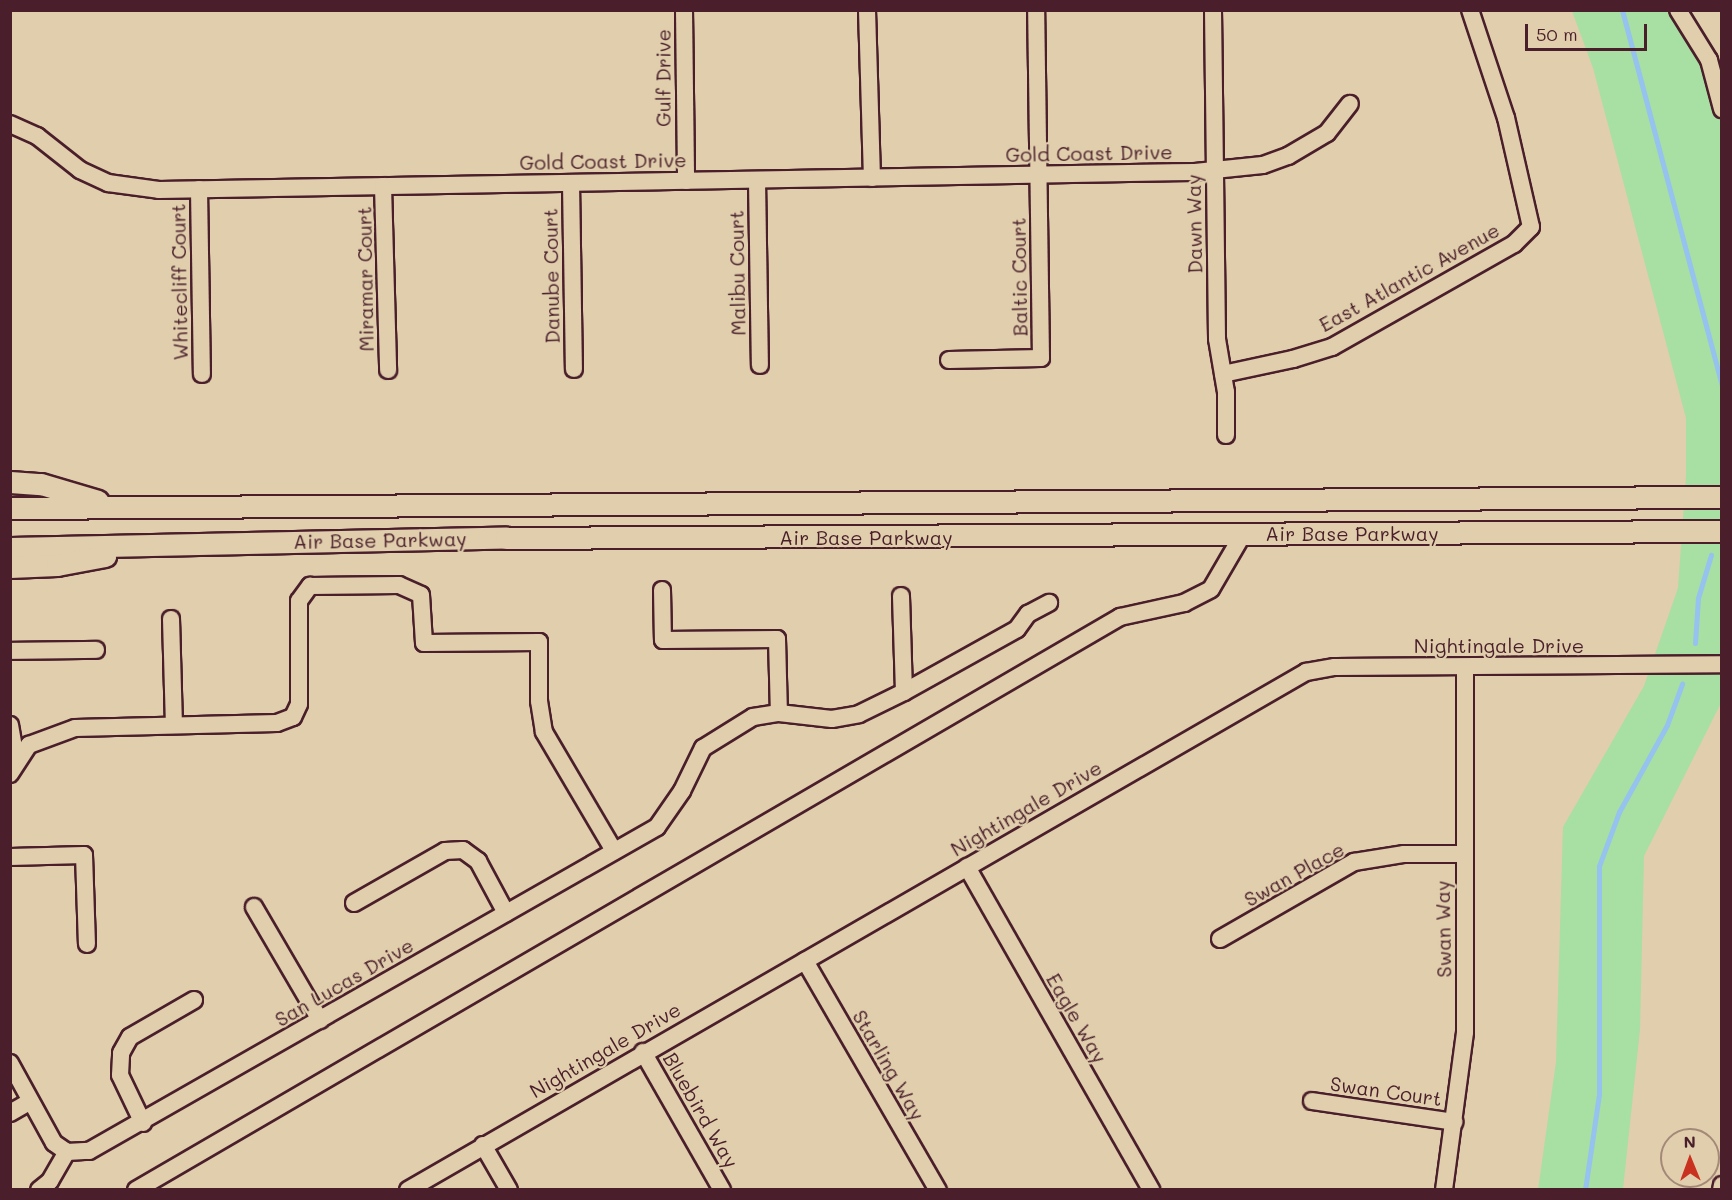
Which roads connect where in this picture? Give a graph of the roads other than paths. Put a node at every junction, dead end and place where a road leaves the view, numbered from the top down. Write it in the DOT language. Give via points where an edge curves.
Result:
graph roads {
  1 [pos="684,10"];
  2 [pos="867,10"];
  3 [pos="1036,10"];
  4 [pos="1212,10"];
  5 [pos="1470,10"];
  6 [pos="1678,10"];
  7 [pos="1350,104"];
  8 [pos="1722,109"];
  9 [pos="10,124"];
  10 [pos="1214,171"];
  11 [pos="1038,176"];
  12 [pos="872,178"];
  13 [pos="757,180"];
  14 [pos="686,181"];
  15 [pos="571,183"];
  16 [pos="383,186"];
  17 [pos="199,189"];
  18 [pos="949,360"];
  19 [pos="760,365"];
  20 [pos="574,369"];
  21 [pos="388,370"];
  22 [pos="202,374"];
  23 [pos="1223,374"];
  24 [pos="1226,435"];
  25 [pos="10,482"];
  26 [pos="1722,496"];
  27 [pos="119,507"];
  28 [pos="10,508"];
  29 [pos="1722,531"];
  30 [pos="1243,534"];
  31 [pos="161,544"];
  32 [pos="10,548"];
  33 [pos="10,567"];
  34 [pos="662,590"];
  35 [pos="901,596"];
  36 [pos="1049,603"];
  37 [pos="171,619"];
  38 [pos="96,650"];
  39 [pos="10,651"];
  40 [pos="1722,664"];
  41 [pos="1465,667"];
  42 [pos="904,692"];
  43 [pos="778,713"];
  44 [pos="10,725"];
  45 [pos="174,725"];
  46 [pos="13,766"];
  47 [pos="614,851"];
  48 [pos="1462,854"];
  49 [pos="10,857"];
  50 [pos="967,867"];
  51 [pos="354,903"];
  52 [pos="254,907"];
  53 [pos="507,913"];
  54 [pos="1220,939"];
  55 [pos="87,944"];
  56 [pos="805,961"];
  57 [pos="194,1000"];
  58 [pos="320,1020"];
  59 [pos="643,1052"];
  60 [pos="10,1063"];
  61 [pos="14,1084"];
  62 [pos="1312,1101"];
  63 [pos="29,1102"];
  64 [pos="10,1113"];
  65 [pos="1454,1122"];
  66 [pos="143,1123"];
  67 [pos="483,1145"];
  68 [pos="67,1152"];
  69 [pos="1722,1185"];
  70 [pos="39,1190"];
  71 [pos="136,1190"];
  72 [pos="408,1190"];
  73 [pos="509,1190"];
  74 [pos="722,1190"];
  75 [pos="938,1190"];
  76 [pos="1151,1190"];
  77 [pos="1444,1190"];
  78 [pos="1721,1190"];
  1 -- 14 [label="street, Gulf Drive"];
  2 -- 12 [label="street"];
  3 -- 11 [label="street"];
  4 -- 10 [label="street, Dawn Way"];
  5 -- 23 [label="street, East Atlantic Avenue" via="1506,117 1532,227 1514,244 1332,347 1293,360"];
  6 -- 8 [label="street" via="1709,60"];
  7 -- 10 [label="street, Gold Coast Drive" via="1327,133 1288,156 1263,165"];
  9 -- 17 [label="street, Gold Coast Drive" via="37,136 80,170 108,183 131,188"];
  10 -- 11 [label="street, Gold Coast Drive"];
  10 -- 23 [label="street, Dawn Way" via="1217,339"];
  11 -- 12 [label="street, Gold Coast Drive"];
  11 -- 18 [label="street, Baltic Court" via="1041,358"];
  12 -- 13 [label="street, Gold Coast Drive"];
  13 -- 14 [label="street, Gold Coast Drive"];
  13 -- 19 [label="street, Malibu Court"];
  14 -- 15 [label="street, Gold Coast Drive"];
  15 -- 16 [label="street, Gold Coast Drive"];
  15 -- 20 [label="street, Danube Court"];
  16 -- 17 [label="street, Gold Coast Drive"];
  16 -- 21 [label="street, Miramar Court"];
  17 -- 22 [label="street, Whitecliff Court"];
  23 -- 24 [label="street, Dawn Way"];
  25 -- 27 [label="main road" via="41,484"];
  26 -- 27 [label="main road, Air Base Parkway"];
  27 -- 28 [label="main road, Air Base Parkway"];
  29 -- 30 [label="main road, Air Base Parkway"];
  30 -- 31 [label="main road, Air Base Parkway"];
  30 -- 71 [label="street" via="1211,589 1184,603 1120,617"];
  31 -- 32 [label="main road, Air Base Parkway"];
  31 -- 33 [label="main road" via="57,565"];
  34 -- 43 [label="street" via="663,640 777,639"];
  35 -- 42 [label="street"];
  36 -- 42 [label="street, San Lucas Drive" via="1028,614 1017,629"];
  37 -- 45 [label="street"];
  38 -- 39 [label="street"];
  40 -- 41 [label="street, Nightingale Drive"];
  41 -- 48 [label="street, Swan Way"];
  41 -- 50 [label="street, Nightingale Drive" via="1335,667 1306,672"];
  42 -- 43 [label="street, San Lucas Drive" via="859,714 832,719"];
  43 -- 47 [label="street, San Lucas Drive" via="753,717 704,748 682,791 657,827"];
  44 -- 46 [label="street"];
  45 -- 46 [label="street" via="75,728 29,746"];
  45 -- 47 [label="street" via="278,723 293,717 299,704 299,601 310,586 399,585 421,595 424,643 538,642 538,701 544,732"];
  47 -- 53 [label="street, San Lucas Drive"];
  48 -- 54 [label="street, Swan Place" via="1404,854 1354,862"];
  48 -- 65 [label="street, Swan Way" via="1466,1032"];
  49 -- 55 [label="street" via="84,855"];
  50 -- 56 [label="street, Nightingale Drive"];
  50 -- 76 [label="street, Eagle Way"];
  51 -- 53 [label="street" via="445,851 463,850 478,861"];
  52 -- 58 [label="street"];
  53 -- 58 [label="street, San Lucas Drive"];
  56 -- 59 [label="street, Nightingale Drive"];
  56 -- 75 [label="street, Starling Way"];
  57 -- 66 [label="street" via="130,1037 121,1053 120,1075"];
  58 -- 66 [label="street, San Lucas Drive"];
  59 -- 67 [label="street, Nightingale Drive"];
  59 -- 74 [label="street, Bluebird Way"];
  60 -- 61 [label="street"];
  61 -- 63 [label="street"];
  62 -- 65 [label="street, Swan Court"];
  63 -- 64 [label="street"];
  63 -- 68 [label="street" via="54,1143"];
  65 -- 77 [label="street, Swan Way"];
  66 -- 68 [label="street, San Lucas Drive" via="89,1151"];
  67 -- 72 [label="street, Nightingale Drive"];
  67 -- 73 [label="street"];
  68 -- 70 [label="street" via="50,1181"];
  69 -- 78 [label="street"];
}
